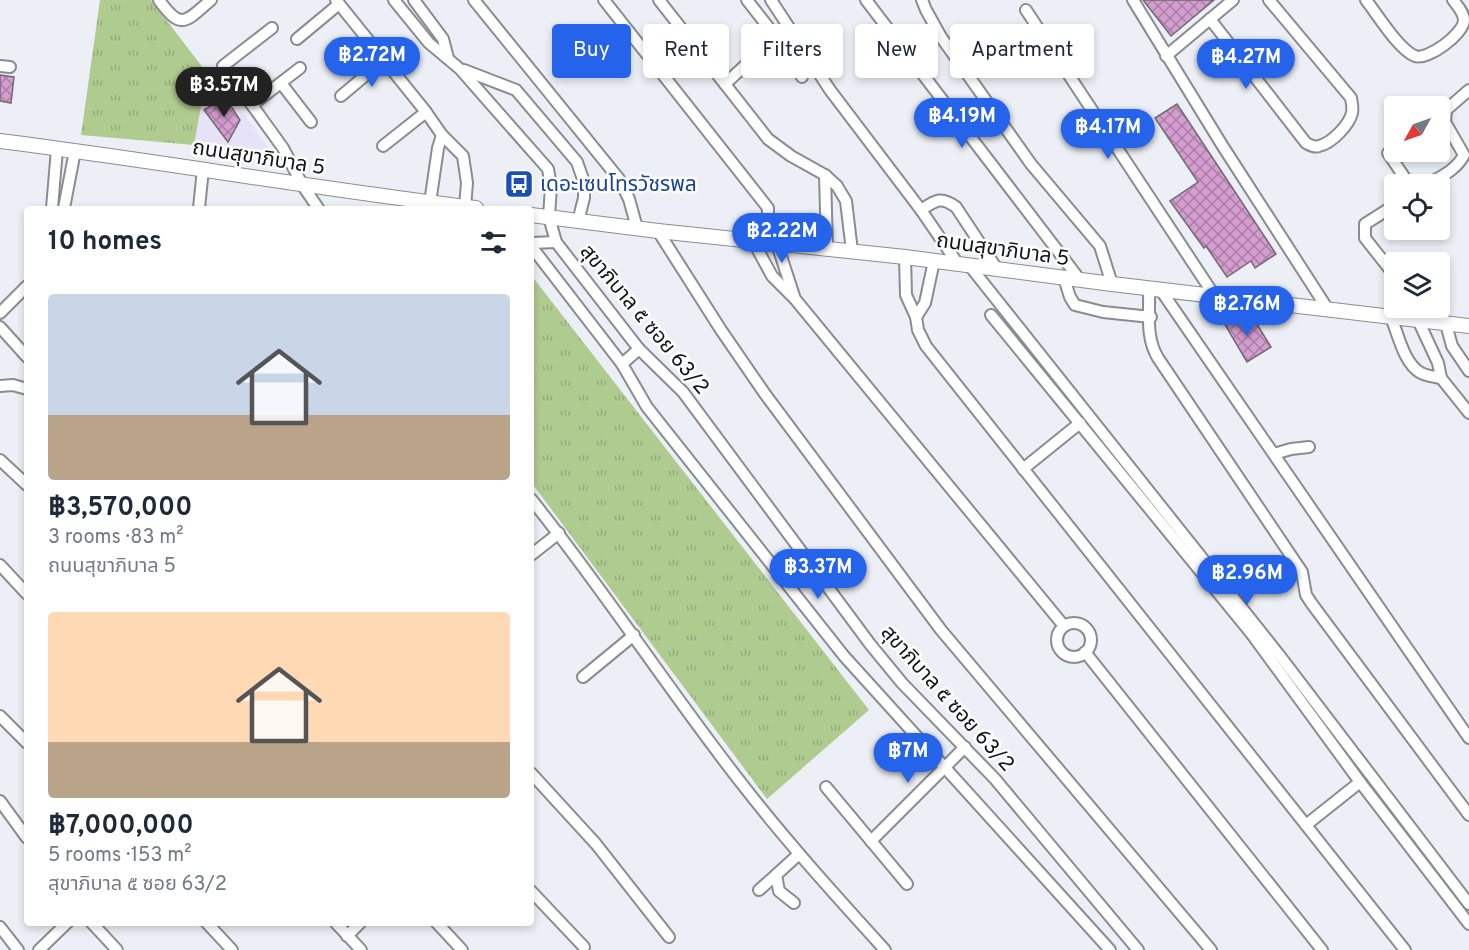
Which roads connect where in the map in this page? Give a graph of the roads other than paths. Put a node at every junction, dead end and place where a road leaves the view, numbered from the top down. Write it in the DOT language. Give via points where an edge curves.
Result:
graph roads {
  1 [pos="159,0"];
  2 [pos="211,0"];
  3 [pos="394,0"];
  4 [pos="414,0"];
  5 [pos="474,0"];
  6 [pos="604,0"];
  7 [pos="659,0"];
  8 [pos="747,0"];
  9 [pos="771,0"];
  10 [pos="866,0"];
  11 [pos="922,0"];
  12 [pos="1133,0"];
  13 [pos="1233,0"];
  14 [pos="1269,0"];
  15 [pos="1366,0"];
  16 [pos="1453,0"];
  17 [pos="338,2"];
  18 [pos="1026,10"];
  19 [pos="1210,19"];
  20 [pos="766,24"];
  21 [pos="272,28"];
  22 [pos="297,39"];
  23 [pos="1166,56"];
  24 [pos="448,58"];
  25 [pos="385,59"];
  26 [pos="300,68"];
  27 [pos="460,69"];
  28 [pos="741,69"];
  29 [pos="281,83"];
  30 [pos="724,84"];
  31 [pos="1469,90"];
  32 [pos="340,96"];
  33 [pos="252,105"];
  34 [pos="426,112"];
  35 [pos="311,122"];
  36 [pos="442,135"];
  37 [pos="0,141"];
  38 [pos="383,146"];
  39 [pos="57,149"];
  40 [pos="75,151"];
  41 [pos="203,169"];
  42 [pos="1445,174"];
  43 [pos="825,175"];
  44 [pos="303,186"];
  45 [pos="430,203"];
  46 [pos="52,206"];
  47 [pos="64,206"];
  48 [pos="199,206"];
  49 [pos="317,206"];
  50 [pos="455,206"];
  51 [pos="471,206"];
  52 [pos="921,210"];
  53 [pos="1384,212"];
  54 [pos="534,215"];
  55 [pos="549,217"];
  56 [pos="578,221"];
  57 [pos="637,228"];
  58 [pos="658,231"];
  59 [pos="753,241"];
  60 [pos="556,242"];
  61 [pos="772,243"];
  62 [pos="534,244"];
  63 [pos="534,248"];
  64 [pos="827,248"];
  65 [pos="852,250"];
  66 [pos="906,257"];
  67 [pos="934,261"];
  68 [pos="1384,262"];
  69 [pos="963,264"];
  70 [pos="997,269"];
  71 [pos="1065,278"];
  72 [pos="1080,280"];
  73 [pos="1112,284"];
  74 [pos="1155,288"];
  75 [pos="24,289"];
  76 [pos="1214,295"];
  77 [pos="795,299"];
  78 [pos="1327,308"];
  79 [pos="0,313"];
  80 [pos="991,315"];
  81 [pos="1384,316"];
  82 [pos="916,317"];
  83 [pos="1150,317"];
  84 [pos="1391,318"];
  85 [pos="1421,318"];
  86 [pos="1426,318"];
  87 [pos="1446,324"];
  88 [pos="1469,326"];
  89 [pos="0,327"];
  90 [pos="639,349"];
  91 [pos="24,354"];
  92 [pos="622,364"];
  93 [pos="1469,371"];
  94 [pos="1441,378"];
  95 [pos="0,386"];
  96 [pos="24,387"];
  97 [pos="1469,413"];
  98 [pos="1080,423"];
  99 [pos="1310,447"];
  100 [pos="1274,454"];
  101 [pos="0,460"];
  102 [pos="1023,469"];
  103 [pos="24,482"];
  104 [pos="534,503"];
  105 [pos="559,533"];
  106 [pos="534,553"];
  107 [pos="0,565"];
  108 [pos="24,591"];
  109 [pos="1064,626"];
  110 [pos="634,635"];
  111 [pos="1085,652"];
  112 [pos="583,677"];
  113 [pos="0,716"];
  114 [pos="1469,738"];
  115 [pos="24,740"];
  116 [pos="965,747"];
  117 [pos="945,766"];
  118 [pos="534,777"];
  119 [pos="1360,782"];
  120 [pos="826,787"];
  121 [pos="0,801"];
  122 [pos="1469,815"];
  123 [pos="1306,825"];
  124 [pos="24,834"];
  125 [pos="870,841"];
  126 [pos="799,854"];
  127 [pos="776,875"];
  128 [pos="907,885"];
  129 [pos="759,890"];
  130 [pos="534,894"];
  131 [pos="794,903"];
  132 [pos="1469,904"];
  133 [pos="1469,924"];
  134 [pos="64,926"];
  135 [pos="96,926"];
  136 [pos="210,926"];
  137 [pos="338,926"];
  138 [pos="357,926"];
  139 [pos="440,926"];
  140 [pos="0,927"];
  141 [pos="347,936"];
  142 [pos="669,937"];
  143 [pos="584,947"];
  144 [pos="18,950"];
  145 [pos="39,950"];
  146 [pos="117,950"];
  147 [pos="232,950"];
  148 [pos="361,950"];
  149 [pos="462,950"];
  150 [pos="885,950"];
  151 [pos="1110,950"];
  152 [pos="1138,950"];
  153 [pos="1211,950"];
  154 [pos="1322,950"];
  155 [pos="1405,950"];
  1 -- 2 [label="street" via="174,18 186,21"];
  3 -- 24 [label="street" via="429,43"];
  4 -- 24 [label="street" via="443,39"];
  5 -- 57 [label="street" via="619,179"];
  6 -- 61 [label="street" via="768,208"];
  7 -- 30 [label="street"];
  8 -- 20 [label="street"];
  9 -- 52 [label="street" via="831,90"];
  10 -- 72 [label="street"];
  11 -- 73 [label="street" via="941,37 1031,164 1100,246"];
  12 -- 23 [label="street"];
  13 -- 19 [label="street"];
  14 -- 19 [label="street" via="1351,98 1350,119 1320,146 1306,143"];
  15 -- 16 [label="street" via="1410,54 1425,57 1461,29 1462,13"];
  17 -- 22 [label="street"];
  17 -- 25 [label="street"];
  18 -- 76 [label="street"];
  19 -- 23 [label="street"];
  21 -- 33 [label="street" via="224,66"];
  23 -- 78 [label="street"];
  24 -- 27 [label="street"];
  25 -- 32 [label="street"];
  25 -- 34 [label="street"];
  26 -- 29 [label="street"];
  27 -- 55 [label="street" via="548,169"];
  27 -- 56 [label="street" via="516,90 577,162 584,182"];
  28 -- 30 [label="street"];
  29 -- 33 [label="street"];
  29 -- 35 [label="street"];
  30 -- 43 [label="street" via="768,139"];
  31 -- 42 [label="street" via="1446,110 1445,122 1464,155"];
  33 -- 44 [label="street" via="284,148"];
  34 -- 36 [label="street"];
  34 -- 38 [label="street"];
  36 -- 45 [label="street"];
  36 -- 51 [label="street" via="463,156"];
  37 -- 39 [label="main road, ถนนสุขาภิบาล 5"];
  39 -- 40 [label="main road, ถนนสุขาภิบาล 5"];
  39 -- 46 [label="street"];
  40 -- 41 [label="main road, ถนนสุขาภิบาล 5"];
  40 -- 47 [label="street"];
  41 -- 44 [label="main road, ถนนสุขาภิบาล 5"];
  41 -- 48 [label="street"];
  43 -- 64 [label="street"];
  43 -- 65 [label="street" via="846,201"];
  44 -- 45 [label="main road, ถนนสุขาภิบาล 5"];
  44 -- 49 [label="street"];
  45 -- 50 [label="main road, ถนนสุขาภิบาล 5"];
  52 -- 69 [label="street"];
  52 -- 70 [label="street" via="938,200 947,200 956,207"];
  53 -- 68 [label="street" via="1365,224 1365,238"];
  54 -- 55 [label="main road, ถนนสุขาภิบาล 5"];
  55 -- 56 [label="main road, ถนนสุขาภิบาล 5"];
  55 -- 60 [label="street"];
  56 -- 57 [label="main road, ถนนสุขาภิบาล 5"];
  57 -- 58 [label="main road, ถนนสุขาภิบาล 5"];
  58 -- 59 [label="main road, ถนนสุขาภิบาล 5"];
  58 -- 153 [label="street" via="765,394 941,630"];
  59 -- 61 [label="main road, ถนนสุขาภิบาล 5"];
  59 -- 77 [label="street" via="772,276"];
  60 -- 62 [label="street"];
  60 -- 90 [label="street, สุขาภิบาล ๕ ซอย 63/2"];
  61 -- 64 [label="main road, ถนนสุขาภิบาล 5"];
  61 -- 77 [label="street"];
  63 -- 92 [label="street"];
  64 -- 65 [label="main road, ถนนสุขาภิบาล 5"];
  65 -- 66 [label="main road, ถนนสุขาภิบาล 5"];
  66 -- 67 [label="main road, ถนนสุขาภิบาล 5"];
  66 -- 82 [label="street" via="906,295"];
  67 -- 69 [label="main road, ถนนสุขาภิบาล 5"];
  67 -- 82 [label="street" via="925,303"];
  69 -- 70 [label="main road, ถนนสุขาภิบาล 5"];
  69 -- 132 [label="street" via="1280,656"];
  70 -- 71 [label="main road, ถนนสุขาภิบาล 5"];
  71 -- 72 [label="main road, ถนนสุขาภิบาล 5"];
  71 -- 83 [label="street" via="1075,305"];
  72 -- 73 [label="main road, ถนนสุขาภิบาล 5"];
  73 -- 74 [label="main road, ถนนสุขาภิบาล 5"];
  74 -- 76 [label="main road, ถนนสุขาภิบาล 5"];
  74 -- 83 [label="street"];
  74 -- 100 [label="street"];
  75 -- 79 [label="street"];
  76 -- 78 [label="main road, ถนนสุขาภิบาล 5"];
  77 -- 109 [label="street"];
  78 -- 81 [label="main road, ถนนสุขาภิบาล 5"];
  80 -- 98 [label="street"];
  82 -- 102 [label="street" via="926,346"];
  83 -- 122 [label="street" via="1151,347 1302,572 1306,595"];
  84 -- 94 [label="street" via="1415,369"];
  85 -- 94 [label="street"];
  86 -- 87 [label="main road, ถนนสุขาภิบาล 5"];
  87 -- 88 [label="main road, ถนนสุขาภิบาล 5"];
  87 -- 93 [label="street" via="1452,346"];
  89 -- 91 [label="street"];
  90 -- 92 [label="street"];
  90 -- 116 [label="street, สุขาภิบาล ๕ ซอย 63/2" via="683,392 895,675"];
  92 -- 117 [label="street" via="647,407 844,656"];
  94 -- 97 [label="street"];
  95 -- 96 [label="street"];
  98 -- 102 [label="street"];
  98 -- 119 [label="street" via="1251,633"];
  99 -- 100 [label="street"];
  100 -- 114 [label="street"];
  101 -- 103 [label="street"];
  102 -- 123 [label="street"];
  104 -- 105 [label="street"];
  105 -- 106 [label="street"];
  105 -- 110 [label="street"];
  107 -- 108 [label="street"];
  109 -- 111 [label="street" via="1075,623 1085,627 1091,642"];
  109 -- 111 [label="street" via="1058,634 1060,649 1072,657"];
  110 -- 112 [label="street"];
  110 -- 126 [label="street" via="725,761"];
  111 -- 154 [label="street"];
  113 -- 115 [label="street"];
  116 -- 117 [label="street"];
  116 -- 152 [label="street, สุขาภิบาล ๕ ซอย 63/2"];
  117 -- 125 [label="street"];
  117 -- 151 [label="street"];
  118 -- 142 [label="street" via="597,844"];
  119 -- 123 [label="street"];
  119 -- 133 [label="street"];
  120 -- 125 [label="street"];
  121 -- 124 [label="street"];
  123 -- 155 [label="street"];
  125 -- 128 [label="street"];
  126 -- 127 [label="street"];
  126 -- 150 [label="street"];
  127 -- 129 [label="street"];
  127 -- 131 [label="street" via="779,891"];
  130 -- 143 [label="street"];
  134 -- 145 [label="street"];
  135 -- 146 [label="street"];
  136 -- 147 [label="street"];
  137 -- 141 [label="street"];
  138 -- 141 [label="street"];
  139 -- 149 [label="street"];
  140 -- 144 [label="street"];
  141 -- 148 [label="street"];
}
